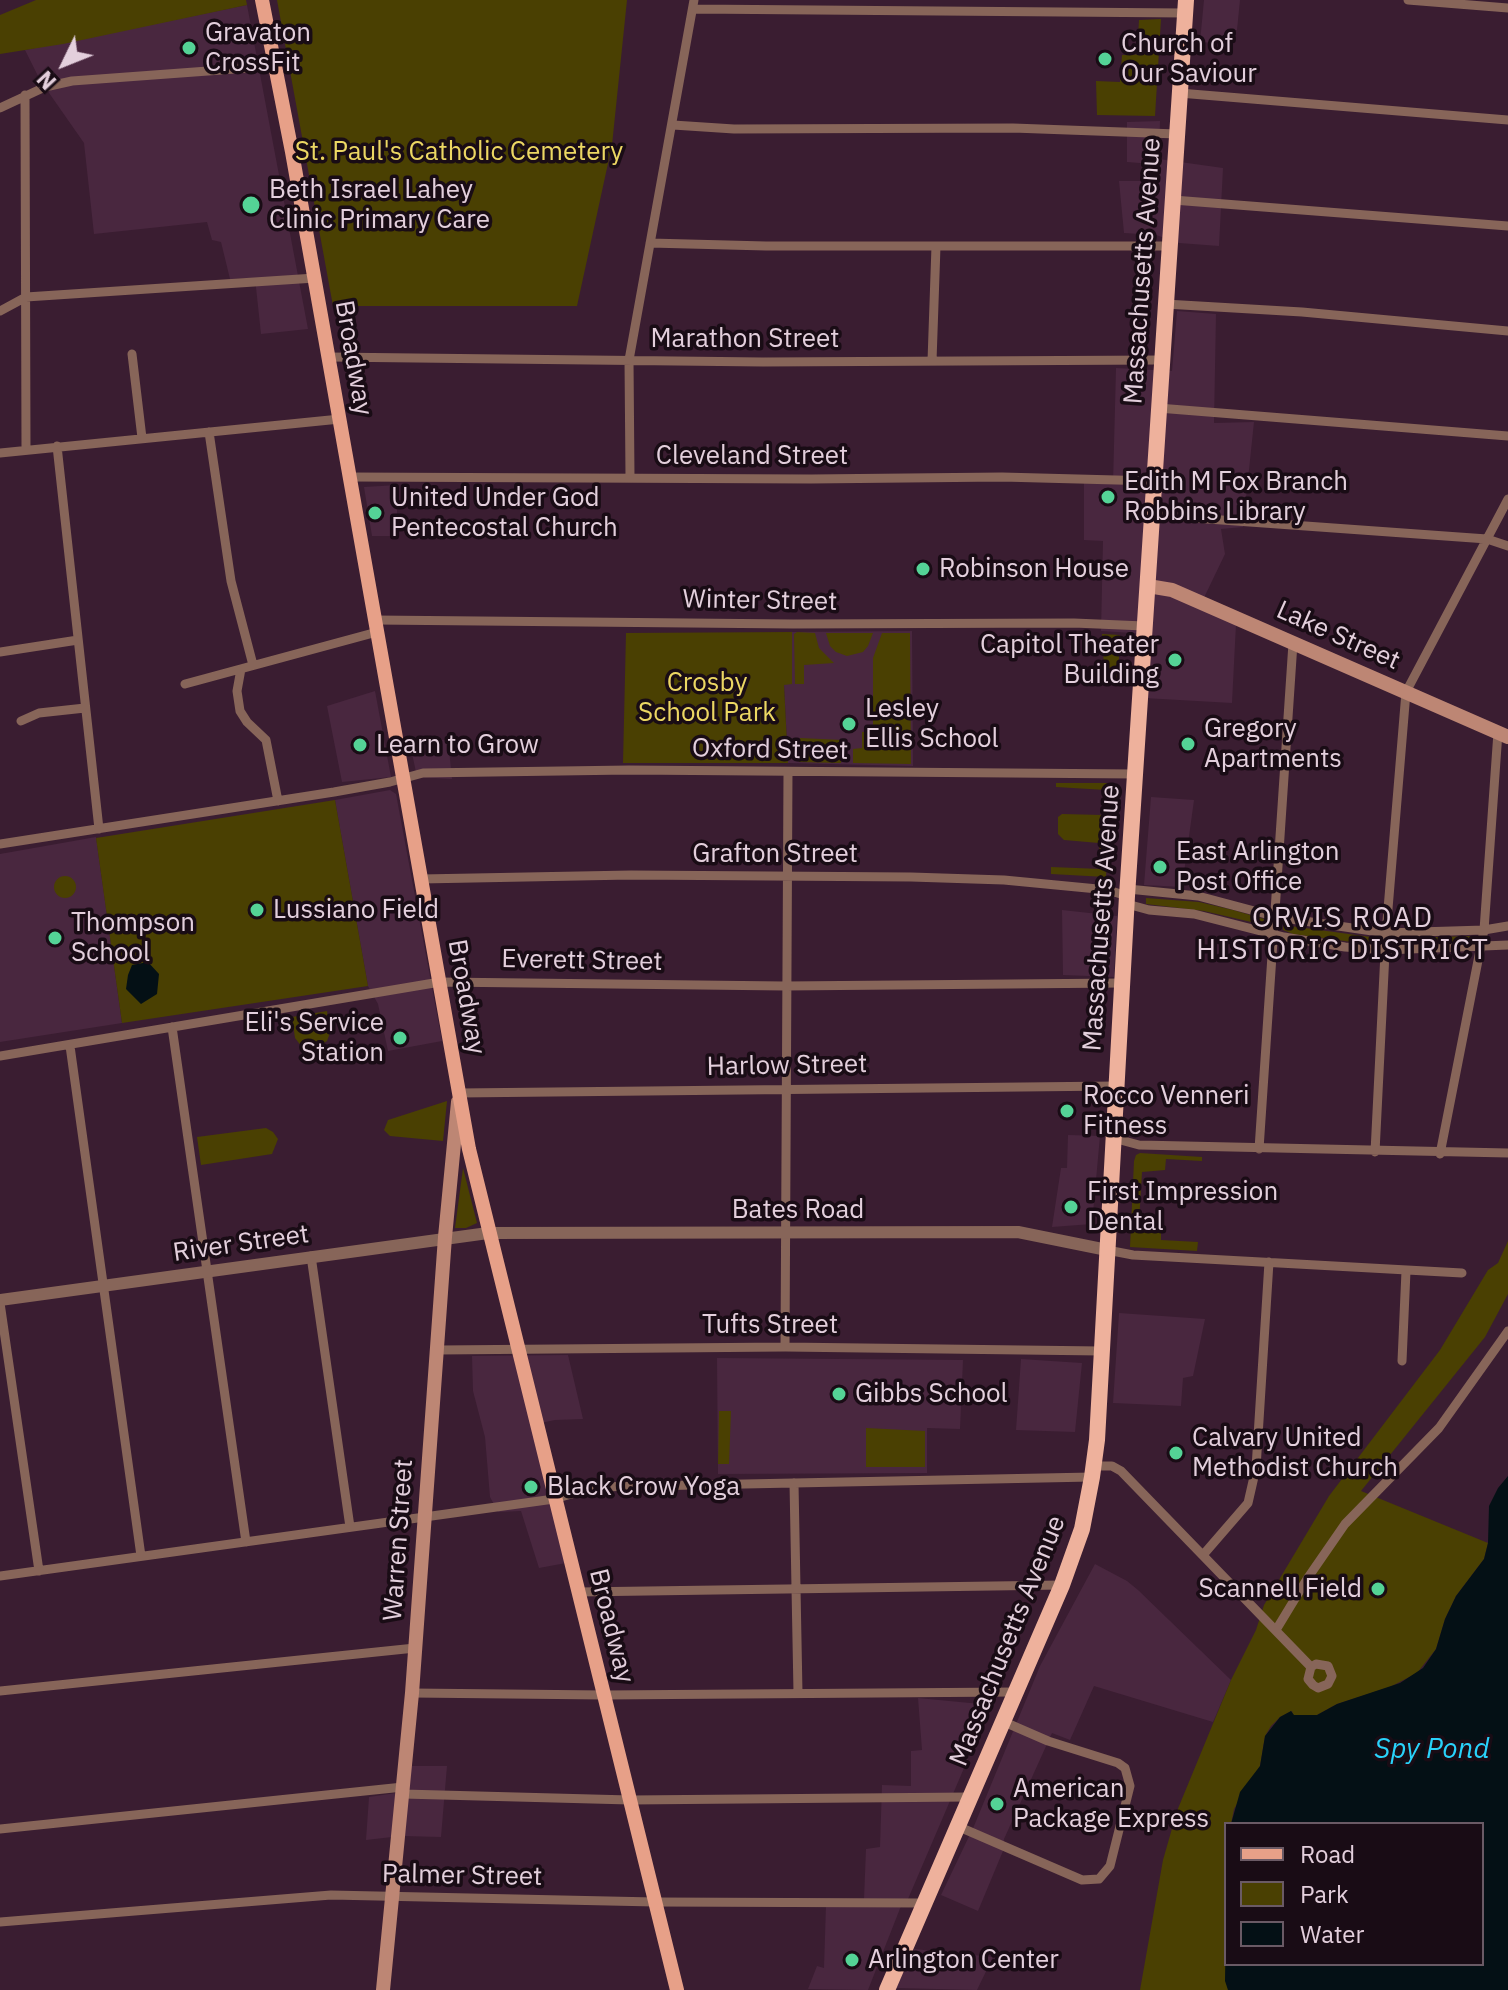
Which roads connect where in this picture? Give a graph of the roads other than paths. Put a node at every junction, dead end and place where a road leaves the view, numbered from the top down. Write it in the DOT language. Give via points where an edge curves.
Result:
graph roads {
  1 [pos="262,0"];
  2 [pos="1408,0"];
  3 [pos="693,4"];
  4 [pos="1185,7"];
  5 [pos="1508,8"];
  6 [pos="276,66"];
  7 [pos="1179,93"];
  8 [pos="25,95"];
  9 [pos="0,108"];
  10 [pos="1508,120"];
  11 [pos="673,125"];
  12 [pos="1177,134"];
  13 [pos="1173,200"];
  14 [pos="1508,226"];
  15 [pos="650,243"];
  16 [pos="936,246"];
  17 [pos="1169,246"];
  18 [pos="315,278"];
  19 [pos="26,297"];
  20 [pos="1165,304"];
  21 [pos="0,311"];
  22 [pos="1508,331"];
  23 [pos="132,354"];
  24 [pos="329,357"];
  25 [pos="629,360"];
  26 [pos="1161,360"];
  27 [pos="932,361"];
  28 [pos="1158,408"];
  29 [pos="340,419"];
  30 [pos="209,432"];
  31 [pos="1508,436"];
  32 [pos="142,438"];
  33 [pos="57,446"];
  34 [pos="26,449"];
  35 [pos="0,453"];
  36 [pos="350,477"];
  37 [pos="630,477"];
  38 [pos="1154,481"];
  39 [pos="1508,499"];
  40 [pos="1152,515"];
  41 [pos="1487,539"];
  42 [pos="1508,546"];
  43 [pos="1148,586"];
  44 [pos="376,626"];
  45 [pos="1144,626"];
  46 [pos="78,640"];
  47 [pos="1293,643"];
  48 [pos="0,652"];
  49 [pos="253,665"];
  50 [pos="241,669"];
  51 [pos="185,684"];
  52 [pos="1406,692"];
  53 [pos="85,708"];
  54 [pos="21,721"];
  55 [pos="1503,734"];
  56 [pos="788,772"];
  57 [pos="1136,774"];
  58 [pos="403,776"];
  59 [pos="278,801"];
  60 [pos="99,829"];
  61 [pos="0,844"];
  62 [pos="787,876"];
  63 [pos="421,879"];
  64 [pos="1127,896"];
  65 [pos="1277,917"];
  66 [pos="1508,926"];
  67 [pos="1484,930"];
  68 [pos="1386,933"];
  69 [pos="1275,934"];
  70 [pos="1508,945"];
  71 [pos="1480,947"];
  72 [pos="1386,950"];
  73 [pos="440,982"];
  74 [pos="1122,983"];
  75 [pos="785,986"];
  76 [pos="172,1027"];
  77 [pos="70,1046"];
  78 [pos="0,1056"];
  79 [pos="1116,1086"];
  80 [pos="786,1088"];
  81 [pos="459,1093"];
  82 [pos="1113,1138"];
  83 [pos="1259,1149"];
  84 [pos="1375,1152"];
  85 [pos="1508,1153"];
  86 [pos="1440,1154"];
  87 [pos="786,1232"];
  88 [pos="488,1233"];
  89 [pos="445,1237"];
  90 [pos="1107,1250"];
  91 [pos="311,1256"];
  92 [pos="1269,1262"];
  93 [pos="207,1271"];
  94 [pos="1406,1271"];
  95 [pos="1462,1273"];
  96 [pos="103,1286"];
  97 [pos="0,1302"];
  98 [pos="1508,1331"];
  99 [pos="517,1347"];
  100 [pos="785,1347"];
  101 [pos="439,1350"];
  102 [pos="1101,1351"];
  103 [pos="1402,1361"];
  104 [pos="1093,1471"];
  105 [pos="794,1483"];
  106 [pos="554,1499"];
  107 [pos="425,1517"];
  108 [pos="350,1527"];
  109 [pos="246,1542"];
  110 [pos="1203,1555"];
  111 [pos="141,1556"];
  112 [pos="39,1571"];
  113 [pos="0,1576"];
  114 [pos="1062,1585"];
  115 [pos="796,1588"];
  116 [pos="578,1592"];
  117 [pos="1276,1630"];
  118 [pos="415,1648"];
  119 [pos="1311,1667"];
  120 [pos="0,1691"];
  121 [pos="1015,1692"];
  122 [pos="412,1693"];
  123 [pos="798,1693"];
  124 [pos="604,1695"];
  125 [pos="1002,1721"];
  126 [pos="403,1791"];
  127 [pos="969,1797"];
  128 [pos="630,1800"];
  129 [pos="957,1825"];
  130 [pos="0,1829"];
  131 [pos="393,1897"];
  132 [pos="655,1902"];
  133 [pos="924,1903"];
  134 [pos="0,1922"];
  135 [pos="383,1990"];
  136 [pos="677,1990"];
  137 [pos="887,1990"];
  1 -- 6 [label="main road, Broadway"];
  2 -- 5 [label="street"];
  3 -- 4 [label="street"];
  3 -- 11 [label="street"];
  4 -- 7 [label="highway, Massachusetts Avenue"];
  6 -- 8 [label="street" via="72,81"];
  6 -- 18 [label="main road, Broadway"];
  7 -- 10 [label="street"];
  7 -- 12 [label="highway, Massachusetts Avenue"];
  8 -- 9 [label="street"];
  8 -- 19 [label="street"];
  11 -- 12 [label="street"];
  11 -- 15 [label="street"];
  12 -- 13 [label="highway, Massachusetts Avenue"];
  13 -- 14 [label="street"];
  13 -- 17 [label="highway, Massachusetts Avenue"];
  15 -- 16 [label="street"];
  15 -- 25 [label="street"];
  16 -- 17 [label="street"];
  16 -- 27 [label="street"];
  17 -- 20 [label="highway, Massachusetts Avenue"];
  18 -- 19 [label="street"];
  18 -- 24 [label="main road, Broadway"];
  19 -- 21 [label="street"];
  19 -- 34 [label="street"];
  20 -- 22 [label="street"];
  20 -- 26 [label="highway, Massachusetts Avenue"];
  23 -- 32 [label="street"];
  24 -- 25 [label="street, Marathon Street"];
  24 -- 29 [label="main road, Broadway"];
  25 -- 27 [label="street, Marathon Street"];
  25 -- 37 [label="street"];
  26 -- 27 [label="street, Marathon Street"];
  26 -- 28 [label="highway, Massachusetts Avenue"];
  28 -- 31 [label="street"];
  28 -- 38 [label="highway, Massachusetts Avenue"];
  29 -- 30 [label="street"];
  29 -- 36 [label="main road, Broadway"];
  30 -- 32 [label="street"];
  30 -- 49 [label="street" via="233,594"];
  32 -- 33 [label="street"];
  33 -- 34 [label="street"];
  33 -- 46 [label="street"];
  34 -- 35 [label="street"];
  36 -- 37 [label="street, Cleveland Street"];
  36 -- 44 [label="main road, Broadway"];
  37 -- 38 [label="street, Cleveland Street"];
  38 -- 40 [label="highway, Massachusetts Avenue"];
  39 -- 41 [label="street"];
  40 -- 41 [label="street"];
  40 -- 43 [label="highway, Massachusetts Avenue"];
  41 -- 42 [label="street"];
  41 -- 52 [label="street"];
  43 -- 45 [label="highway, Massachusetts Avenue"];
  43 -- 47 [label="main road, Lake Street" via="1172,590"];
  44 -- 45 [label="street, Winter Street"];
  44 -- 49 [label="street, Winter Street"];
  44 -- 58 [label="main road, Broadway"];
  45 -- 57 [label="highway, Massachusetts Avenue"];
  46 -- 48 [label="street"];
  46 -- 53 [label="street"];
  47 -- 52 [label="main road, Lake Street"];
  47 -- 65 [label="street"];
  49 -- 50 [label="street, Winter Street"];
  50 -- 51 [label="street, Winter Street"];
  50 -- 59 [label="street" via="240,711 266,740"];
  52 -- 55 [label="main road, Lake Street"];
  52 -- 68 [label="street"];
  53 -- 54 [label="street" via="39,713"];
  53 -- 60 [label="street"];
  55 -- 67 [label="street"];
  56 -- 57 [label="street, Oxford Street"];
  56 -- 58 [label="street, Oxford Street"];
  56 -- 62 [label="street"];
  57 -- 64 [label="highway, Massachusetts Avenue"];
  58 -- 59 [label="street, Oxford Street"];
  58 -- 63 [label="main road, Broadway"];
  59 -- 60 [label="street, Oxford Street"];
  60 -- 61 [label="street, Oxford Street"];
  62 -- 63 [label="street, Grafton Street"];
  62 -- 64 [label="street, Grafton Street" via="1004,880"];
  62 -- 75 [label="street"];
  63 -- 73 [label="main road, Broadway"];
  64 -- 65 [label="street" via="1198,896"];
  64 -- 69 [label="street" via="1149,910 1194,914"];
  64 -- 74 [label="highway, Massachusetts Avenue"];
  65 -- 68 [label="street"];
  65 -- 69 [label="street"];
  66 -- 67 [label="street"];
  67 -- 68 [label="street"];
  67 -- 71 [label="street"];
  68 -- 72 [label="street"];
  69 -- 72 [label="street"];
  69 -- 83 [label="street"];
  70 -- 71 [label="street"];
  71 -- 72 [label="street"];
  71 -- 86 [label="street"];
  72 -- 84 [label="street"];
  73 -- 75 [label="street, Everett Street"];
  73 -- 76 [label="street, Everett Street"];
  73 -- 81 [label="main road, Broadway"];
  74 -- 75 [label="street, Everett Street"];
  74 -- 79 [label="highway, Massachusetts Avenue"];
  75 -- 80 [label="street"];
  76 -- 77 [label="street, Everett Street"];
  76 -- 93 [label="street"];
  77 -- 78 [label="street, Everett Street"];
  77 -- 96 [label="street"];
  79 -- 80 [label="street, Harlow Street"];
  79 -- 82 [label="highway, Massachusetts Avenue"];
  80 -- 81 [label="street, Harlow Street"];
  80 -- 87 [label="street"];
  81 -- 88 [label="main road, Broadway"];
  81 -- 89 [label="main road, Warren Street"];
  82 -- 83 [label="street" via="1139,1145"];
  82 -- 90 [label="highway, Massachusetts Avenue"];
  83 -- 84 [label="street"];
  84 -- 86 [label="street"];
  85 -- 86 [label="street"];
  87 -- 88 [label="street, Bates Road"];
  87 -- 90 [label="street, Bates Road" via="1018,1232"];
  87 -- 100 [label="street"];
  88 -- 89 [label="street, River Street"];
  88 -- 99 [label="main road, Broadway"];
  89 -- 91 [label="street, River Street"];
  89 -- 101 [label="main road, Warren Street"];
  90 -- 92 [label="street"];
  90 -- 102 [label="highway, Massachusetts Avenue"];
  91 -- 93 [label="street, River Street"];
  91 -- 108 [label="street"];
  92 -- 94 [label="street"];
  92 -- 110 [label="street" via="1256,1468 1248,1503"];
  93 -- 96 [label="street, River Street"];
  93 -- 109 [label="street"];
  94 -- 95 [label="street"];
  94 -- 103 [label="street"];
  96 -- 97 [label="street, River Street"];
  96 -- 111 [label="street"];
  97 -- 112 [label="street"];
  98 -- 117 [label="street" via="1439,1428 1345,1524"];
  99 -- 100 [label="street, Tufts Street"];
  99 -- 101 [label="street, Tufts Street"];
  99 -- 106 [label="main road, Broadway"];
  100 -- 102 [label="street, Tufts Street"];
  101 -- 107 [label="main road, Warren Street"];
  102 -- 104 [label="highway, Massachusetts Avenue"];
  104 -- 105 [label="street"];
  104 -- 110 [label="street" via="1112,1466 1121,1471"];
  104 -- 114 [label="highway, Massachusetts Avenue" via="1082,1529"];
  105 -- 106 [label="street" via="596,1487"];
  105 -- 115 [label="street"];
  106 -- 107 [label="street"];
  106 -- 116 [label="main road, Broadway"];
  107 -- 108 [label="street"];
  107 -- 118 [label="main road, Warren Street"];
  108 -- 109 [label="street"];
  109 -- 111 [label="street"];
  110 -- 117 [label="street"];
  111 -- 112 [label="street"];
  112 -- 113 [label="street"];
  114 -- 115 [label="street"];
  114 -- 121 [label="highway, Massachusetts Avenue"];
  115 -- 116 [label="street"];
  115 -- 123 [label="street"];
  116 -- 124 [label="main road, Broadway"];
  117 -- 119 [label="street"];
  118 -- 120 [label="street"];
  118 -- 122 [label="main road, Warren Street"];
  121 -- 123 [label="street"];
  121 -- 125 [label="highway, Massachusetts Avenue"];
  122 -- 124 [label="street"];
  122 -- 126 [label="main road, Warren Street"];
  123 -- 124 [label="street"];
  124 -- 128 [label="main road, Broadway"];
  125 -- 127 [label="highway, Massachusetts Avenue"];
  125 -- 129 [label="street" via="1125,1768 1130,1786 1110,1866 1099,1879 1082,1880"];
  126 -- 128 [label="street"];
  126 -- 130 [label="street"];
  126 -- 131 [label="main road, Warren Street"];
  127 -- 128 [label="street"];
  127 -- 129 [label="highway, Massachusetts Avenue"];
  128 -- 132 [label="main road, Broadway"];
  129 -- 133 [label="highway, Massachusetts Avenue"];
  131 -- 132 [label="street, Palmer Street"];
  131 -- 134 [label="street, Palmer Street" via="312,1896"];
  131 -- 135 [label="main road, Warren Street"];
  132 -- 133 [label="street, Palmer Street"];
  132 -- 136 [label="main road, Broadway"];
  133 -- 137 [label="highway, Massachusetts Avenue"];
}
